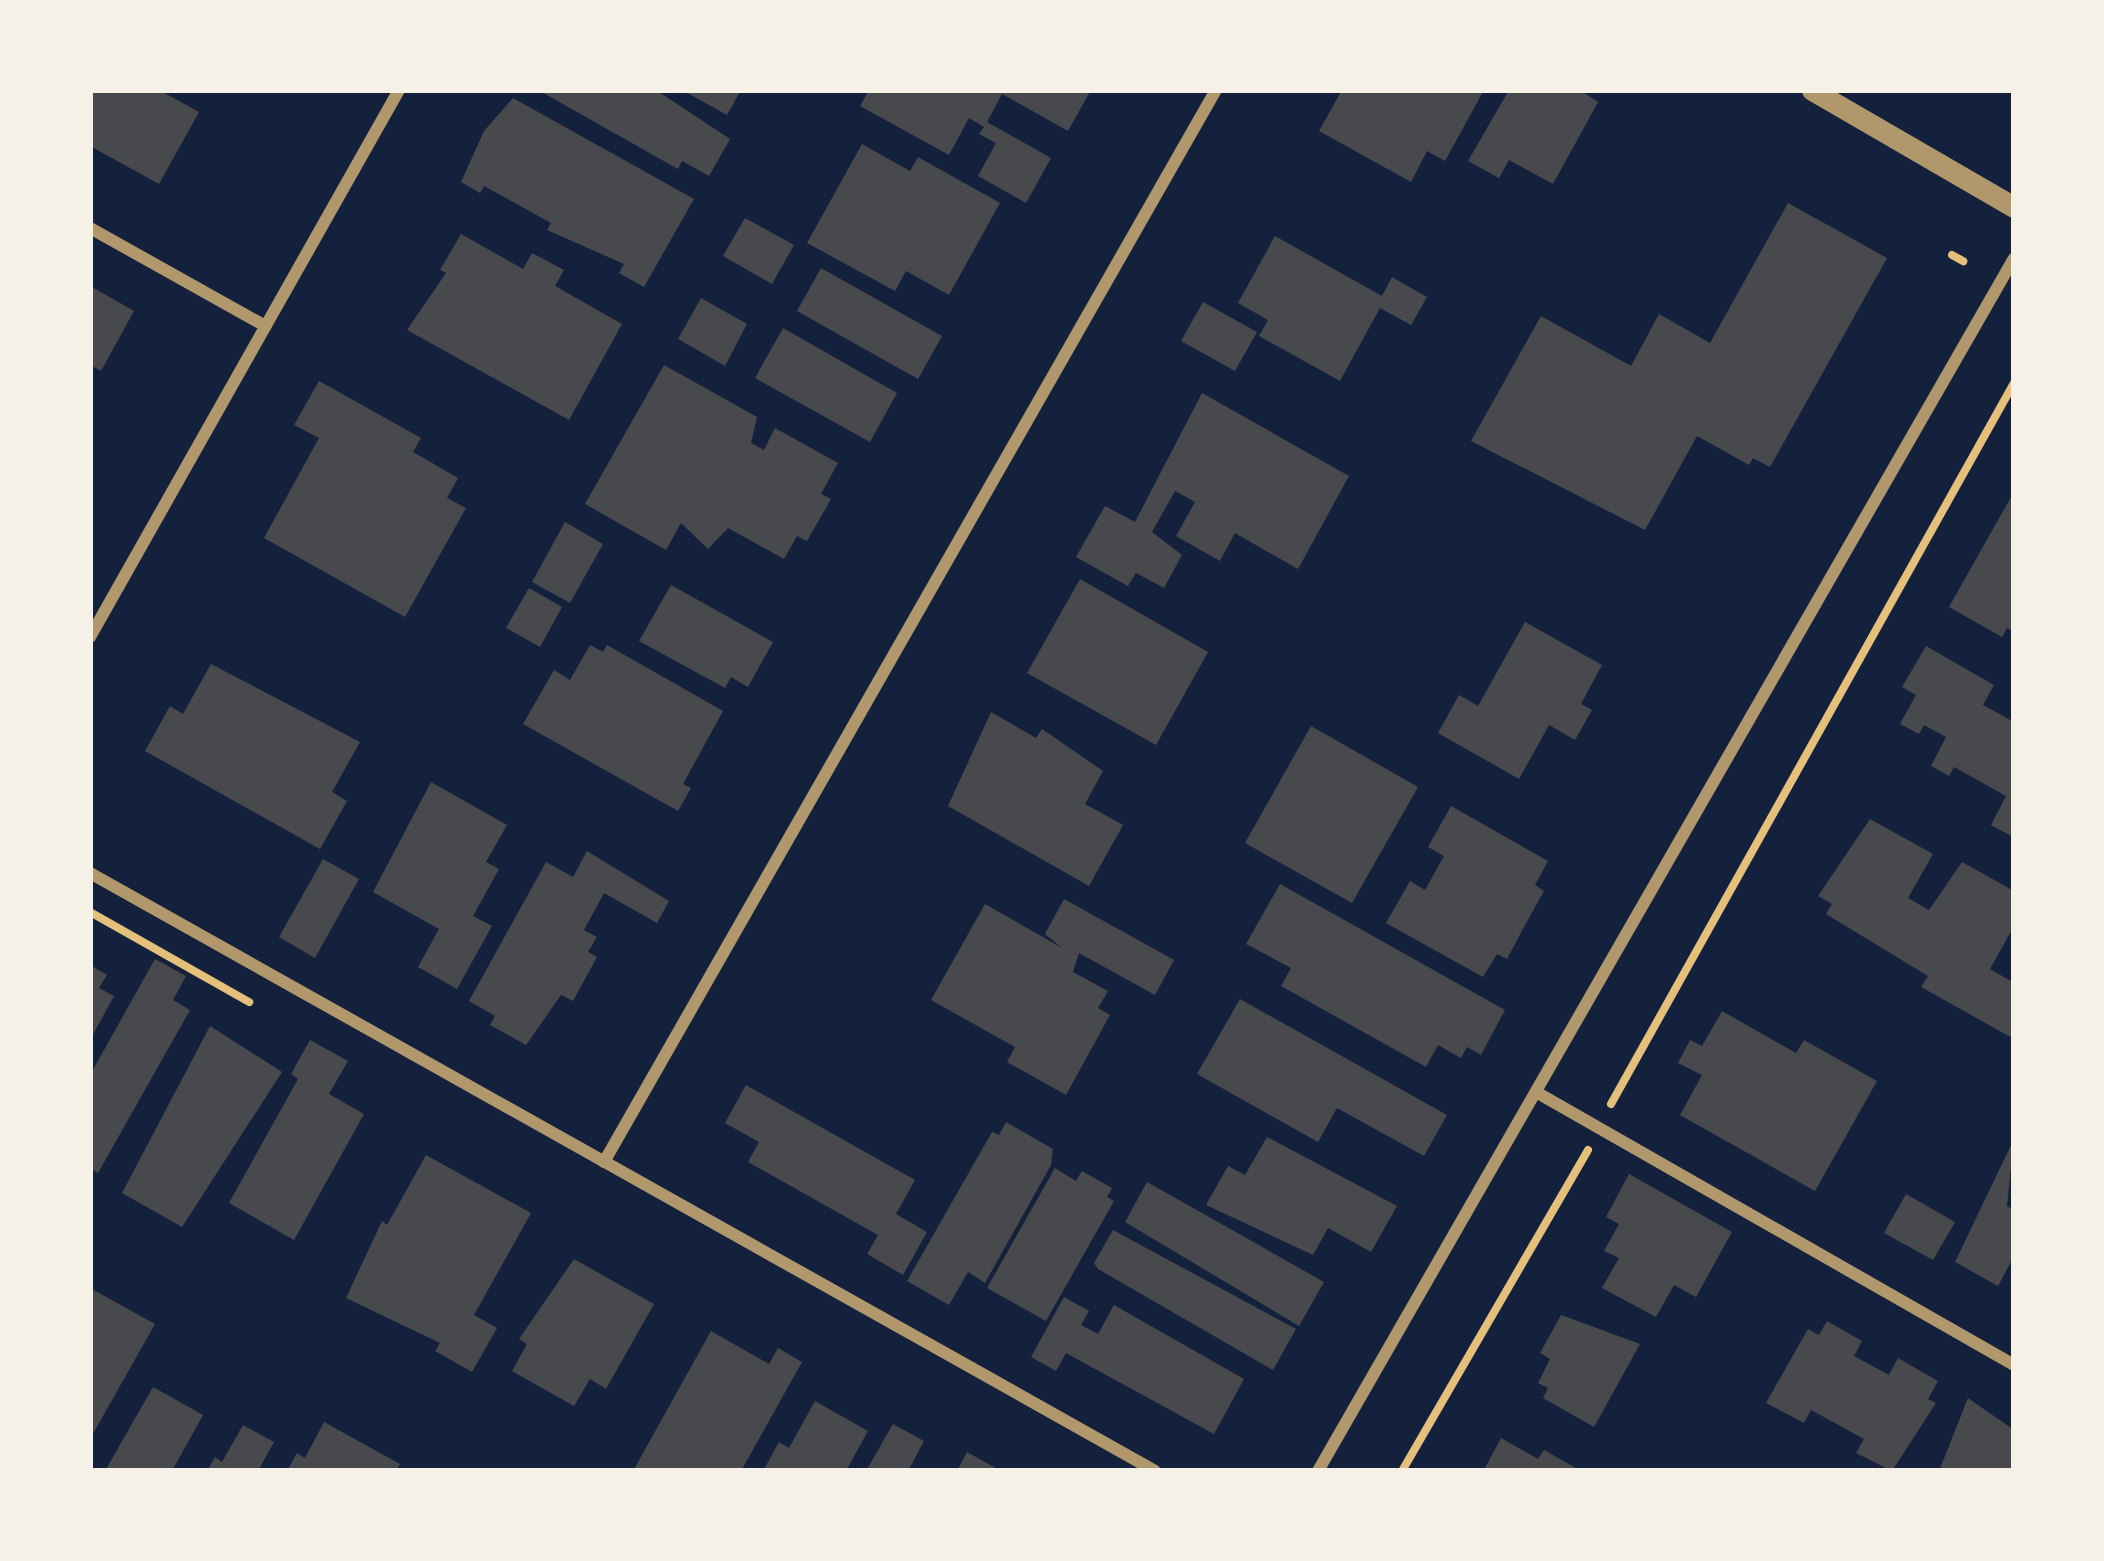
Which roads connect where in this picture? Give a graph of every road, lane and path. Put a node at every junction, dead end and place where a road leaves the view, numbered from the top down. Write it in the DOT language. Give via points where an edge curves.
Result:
graph roads {
  1 [pos="399,90"];
  2 [pos="1216,90"];
  3 [pos="1812,90"];
  4 [pos="2014,207"];
  5 [pos="90,228"];
  6 [pos="1952,255"];
  7 [pos="2014,257"];
  8 [pos="1963,261"];
  9 [pos="265,326"];
  10 [pos="2014,383"];
  11 [pos="90,637"];
  12 [pos="90,873"];
  13 [pos="1536,1091"];
  14 [pos="1604,1116"];
  15 [pos="1591,1145"];
  16 [pos="604,1162"];
  17 [pos="2014,1365"];
  18 [pos="1155,1471"];
  19 [pos="1318,1471"];
  20 [pos="1402,1471"];
  1 -- 9 [label="street"];
  2 -- 16 [label="street"];
  3 -- 4 [label="street"];
  5 -- 9 [label="street"];
  6 -- 8 [label="path"];
  7 -- 13 [label="street"];
  9 -- 11 [label="street"];
  10 -- 14 [label="path"];
  12 -- 16 [label="street"];
  13 -- 17 [label="street"];
  13 -- 19 [label="street"];
  15 -- 20 [label="path"];
  16 -- 18 [label="street"];
}
